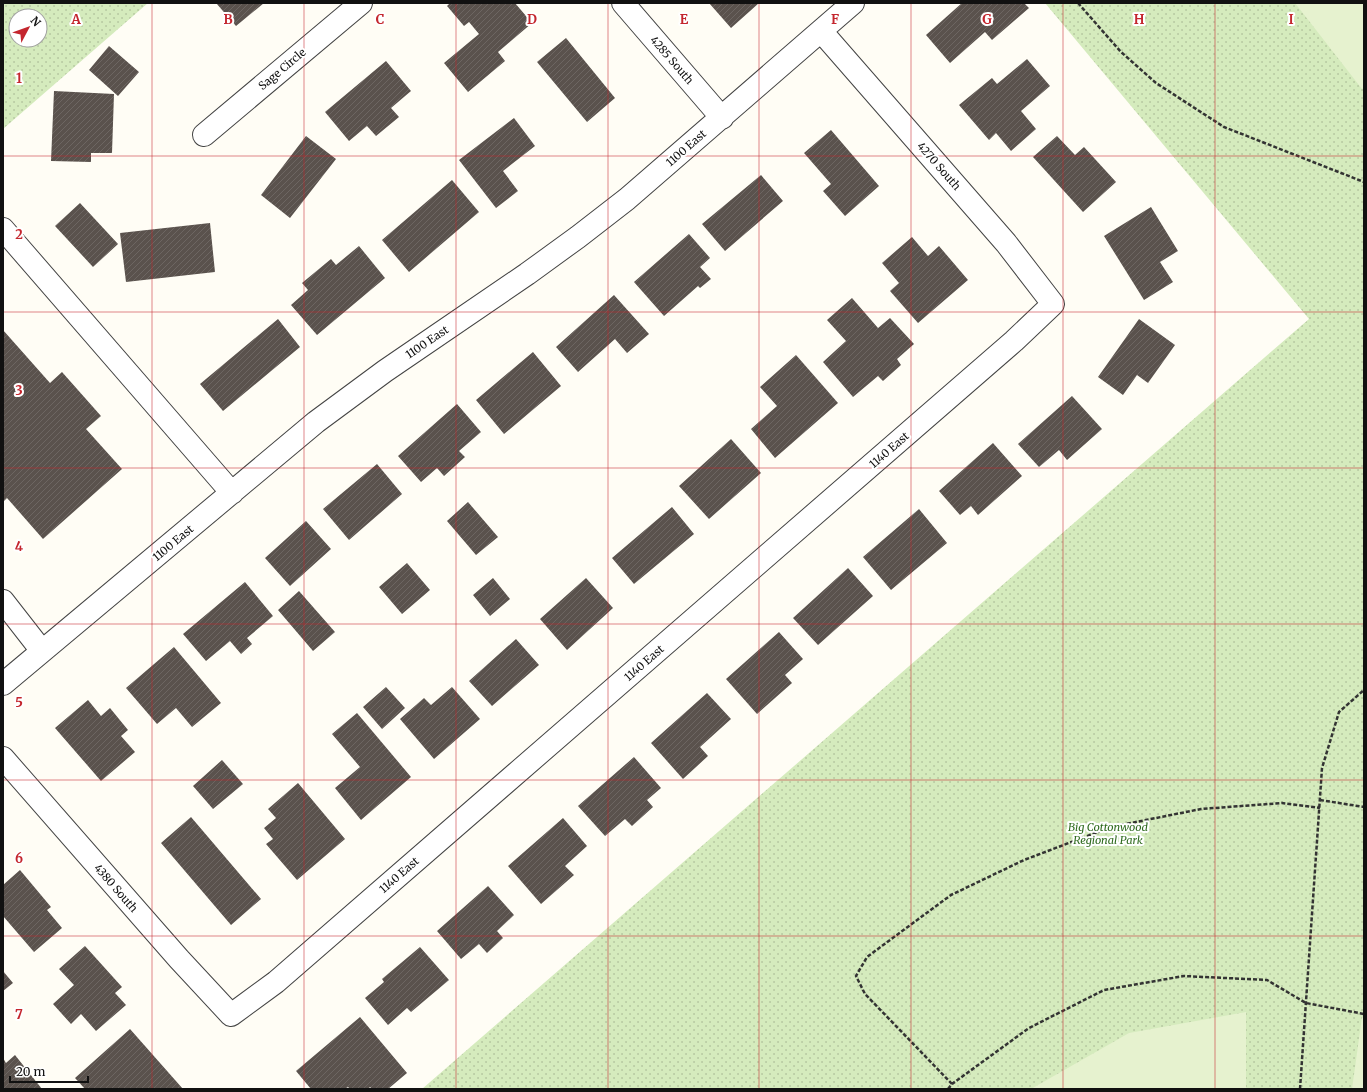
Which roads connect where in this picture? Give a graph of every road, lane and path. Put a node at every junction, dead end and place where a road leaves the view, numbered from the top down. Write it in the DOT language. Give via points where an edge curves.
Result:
graph roads {
  1 [pos="361,3"];
  2 [pos="623,3"];
  3 [pos="853,3"];
  4 [pos="1078,3"];
  5 [pos="821,31"];
  6 [pos="722,118"];
  7 [pos="204,135"];
  8 [pos="1364,182"];
  9 [pos="3,229"];
  10 [pos="1053,304"];
  11 [pos="232,493"];
  12 [pos="3,601"];
  13 [pos="42,651"];
  14 [pos="3,684"];
  15 [pos="1364,690"];
  16 [pos="3,758"];
  17 [pos="1320,800"];
  18 [pos="1364,807"];
  19 [pos="1320,808"];
  20 [pos="1306,1003"];
  21 [pos="1364,1014"];
  22 [pos="231,1015"];
  23 [pos="952,1084"];
  24 [pos="948,1089"];
  25 [pos="1300,1089"];
  1 -- 7 [label="street, Sage Circle"];
  2 -- 6 [label="street, 4285 South"];
  3 -- 5 [label="street, 1100 East"];
  4 -- 8 [label="path" via="1121,52 1156,83 1224,127"];
  5 -- 6 [label="street, 1100 East"];
  5 -- 10 [label="street, 4270 South" via="1006,243"];
  6 -- 11 [label="street, 1100 East" via="578,237 316,422"];
  9 -- 11 [label="street"];
  10 -- 22 [label="street, 1140 East" via="1014,341 276,982"];
  11 -- 13 [label="street, 1100 East"];
  12 -- 13 [label="street"];
  13 -- 14 [label="street, 1100 East"];
  15 -- 17 [label="path" via="1339,712 1322,768"];
  16 -- 22 [label="street, 4380 South"];
  17 -- 18 [label="path"];
  17 -- 19 [label="path"];
  19 -- 20 [label="path"];
  19 -- 23 [label="path" via="1282,803 1201,810 1111,827 1024,860 951,895 867,957 856,976 865,994"];
  20 -- 21 [label="path"];
  20 -- 23 [label="path" via="1267,980 1184,976 1104,990 1029,1028"];
  20 -- 25 [label="path"];
  23 -- 24 [label="path"];
}
